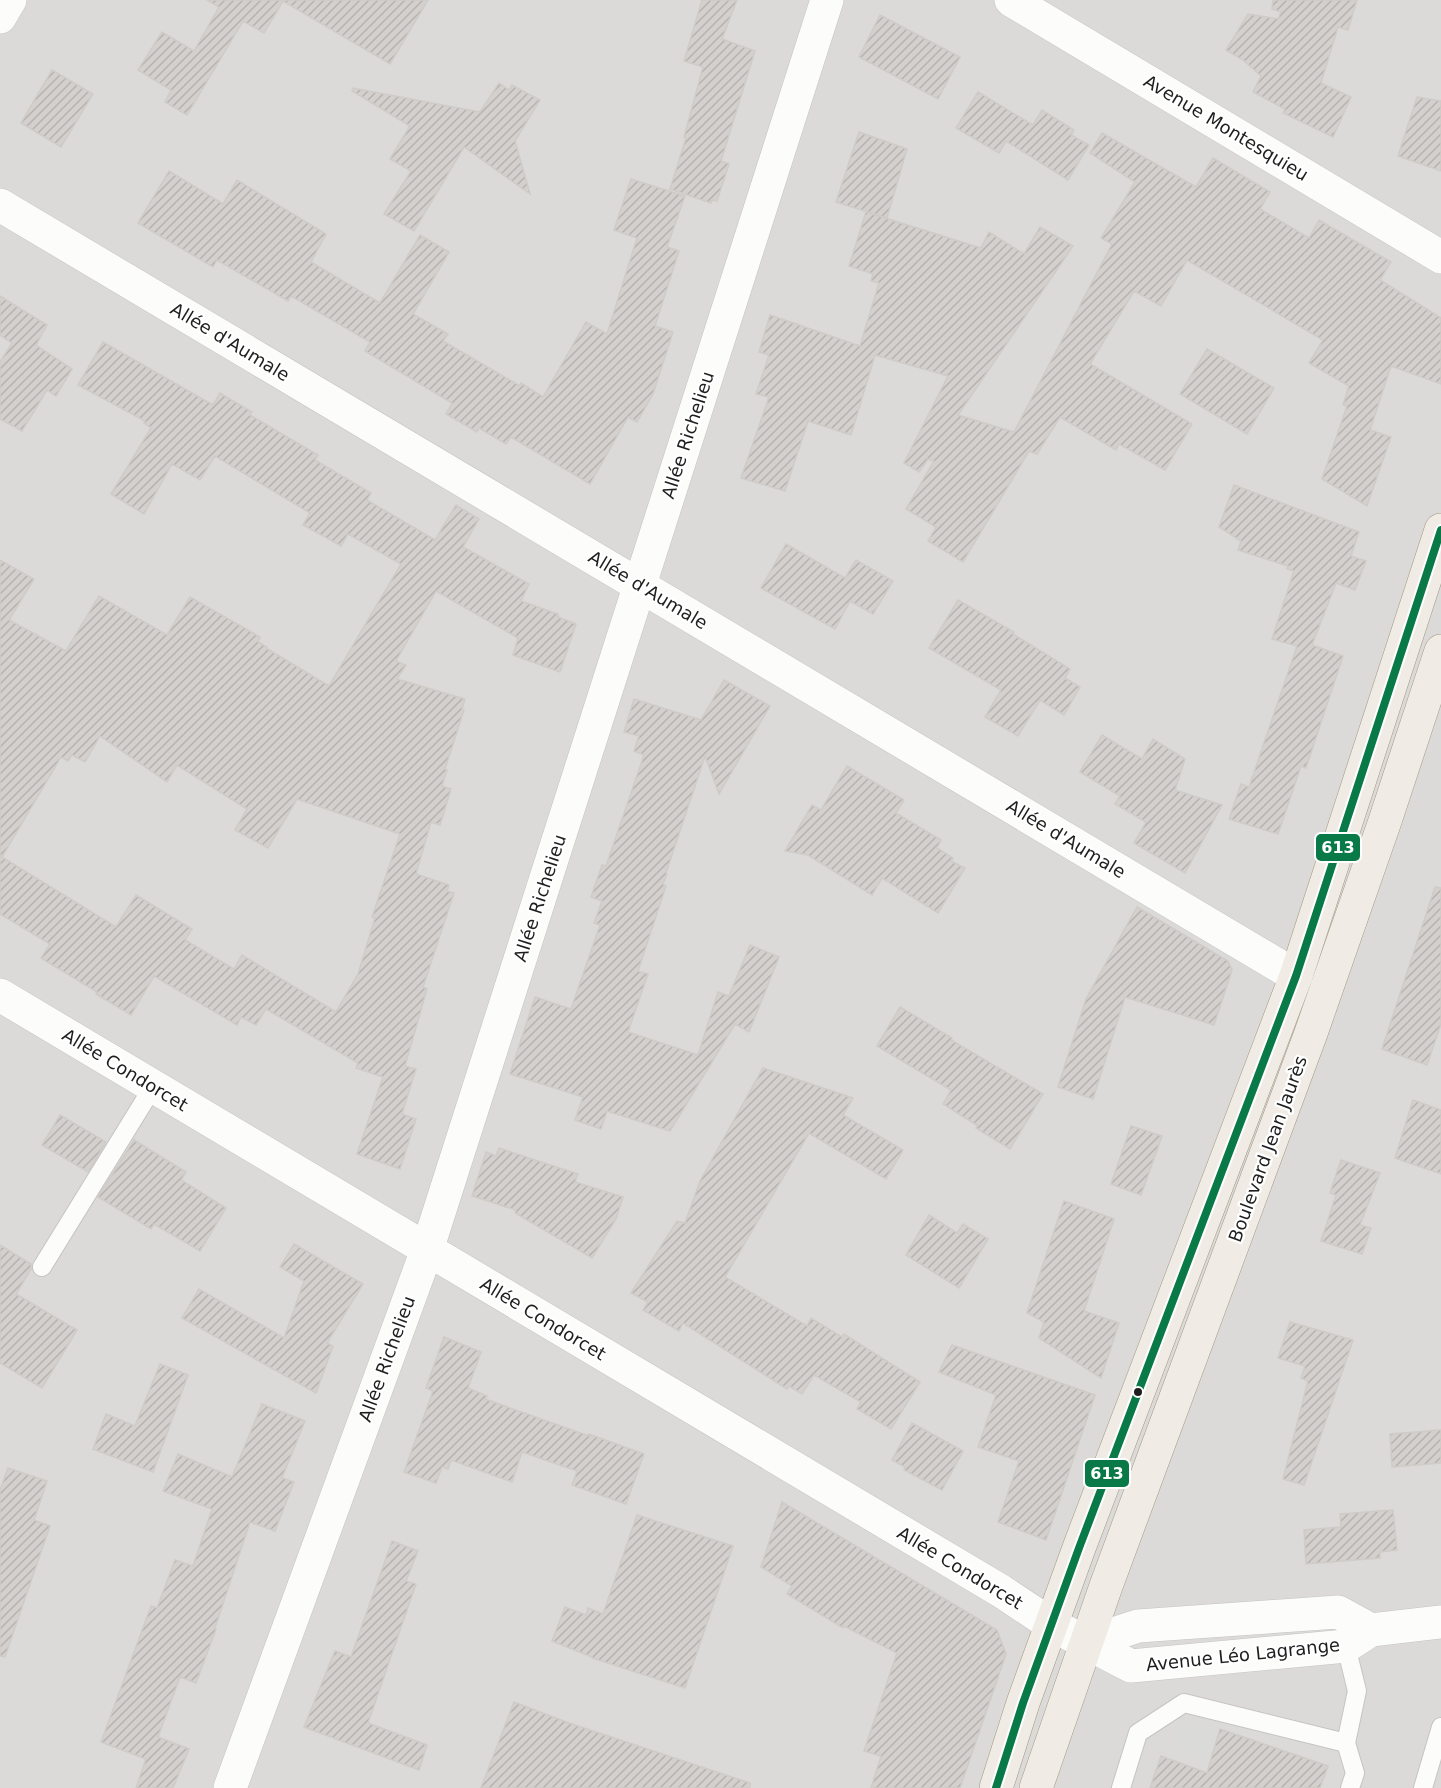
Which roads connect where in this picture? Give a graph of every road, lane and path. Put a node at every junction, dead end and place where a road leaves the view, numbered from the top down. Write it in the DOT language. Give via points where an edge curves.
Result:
graph roads {
  1 [pos="10,0"];
  2 [pos="827,0"];
  3 [pos="1011,0"];
  4 [pos="0,16"];
  5 [pos="0,205"];
  6 [pos="1441,257"];
  7 [pos="1441,530"];
  8 [pos="639,585"];
  9 [pos="1441,651"];
  10 [pos="1296,976"];
  11 [pos="0,995"];
  12 [pos="153,1087"];
  13 [pos="428,1250"];
  14 [pos="42,1267"];
  15 [pos="1441,1622"];
  16 [pos="1052,1625"];
  17 [pos="1359,1638"];
  18 [pos="1086,1643"];
  19 [pos="1441,1727"];
  20 [pos="1346,1743"];
  21 [pos="230,1788"];
  22 [pos="996,1788"];
  23 [pos="1036,1788"];
  24 [pos="1121,1788"];
  25 [pos="1350,1788"];
  26 [pos="1423,1788"];
  1 -- 4 [label="street"];
  2 -- 8 [label="street, Allée Richelieu"];
  3 -- 6 [label="street, Avenue Montesquieu"];
  5 -- 8 [label="street, Allée d'Aumale"];
  7 -- 10 [label="main road, Boulevard Jean Jaurès"];
  8 -- 10 [label="street, Allée d'Aumale"];
  8 -- 13 [label="street, Allée Richelieu"];
  9 -- 18 [label="main road, Boulevard Jean Jaurès" via="1311,1033"];
  10 -- 16 [label="main road, Boulevard Jean Jaurès"];
  11 -- 12 [label="street, Allée Condorcet"];
  12 -- 13 [label="street, Allée Condorcet"];
  12 -- 14 [label="lane"];
  13 -- 16 [label="street, Allée Condorcet"];
  13 -- 21 [label="street, Allée Richelieu"];
  15 -- 17 [label="street, Avenue Léo Lagrange"];
  16 -- 18 [label="street, Allée Condorcet"];
  16 -- 22 [label="main road, Boulevard Jean Jaurès"];
  17 -- 18 [label="street, Avenue Léo Lagrange" via="1131,1666"];
  17 -- 20 [label="lane" via="1357,1691"];
  18 -- 23 [label="main road, Boulevard Jean Jaurès"];
  19 -- 26 [label="lane"];
  20 -- 24 [label="lane" via="1184,1703 1138,1732"];
  20 -- 25 [label="lane" via="1355,1773"];
}
